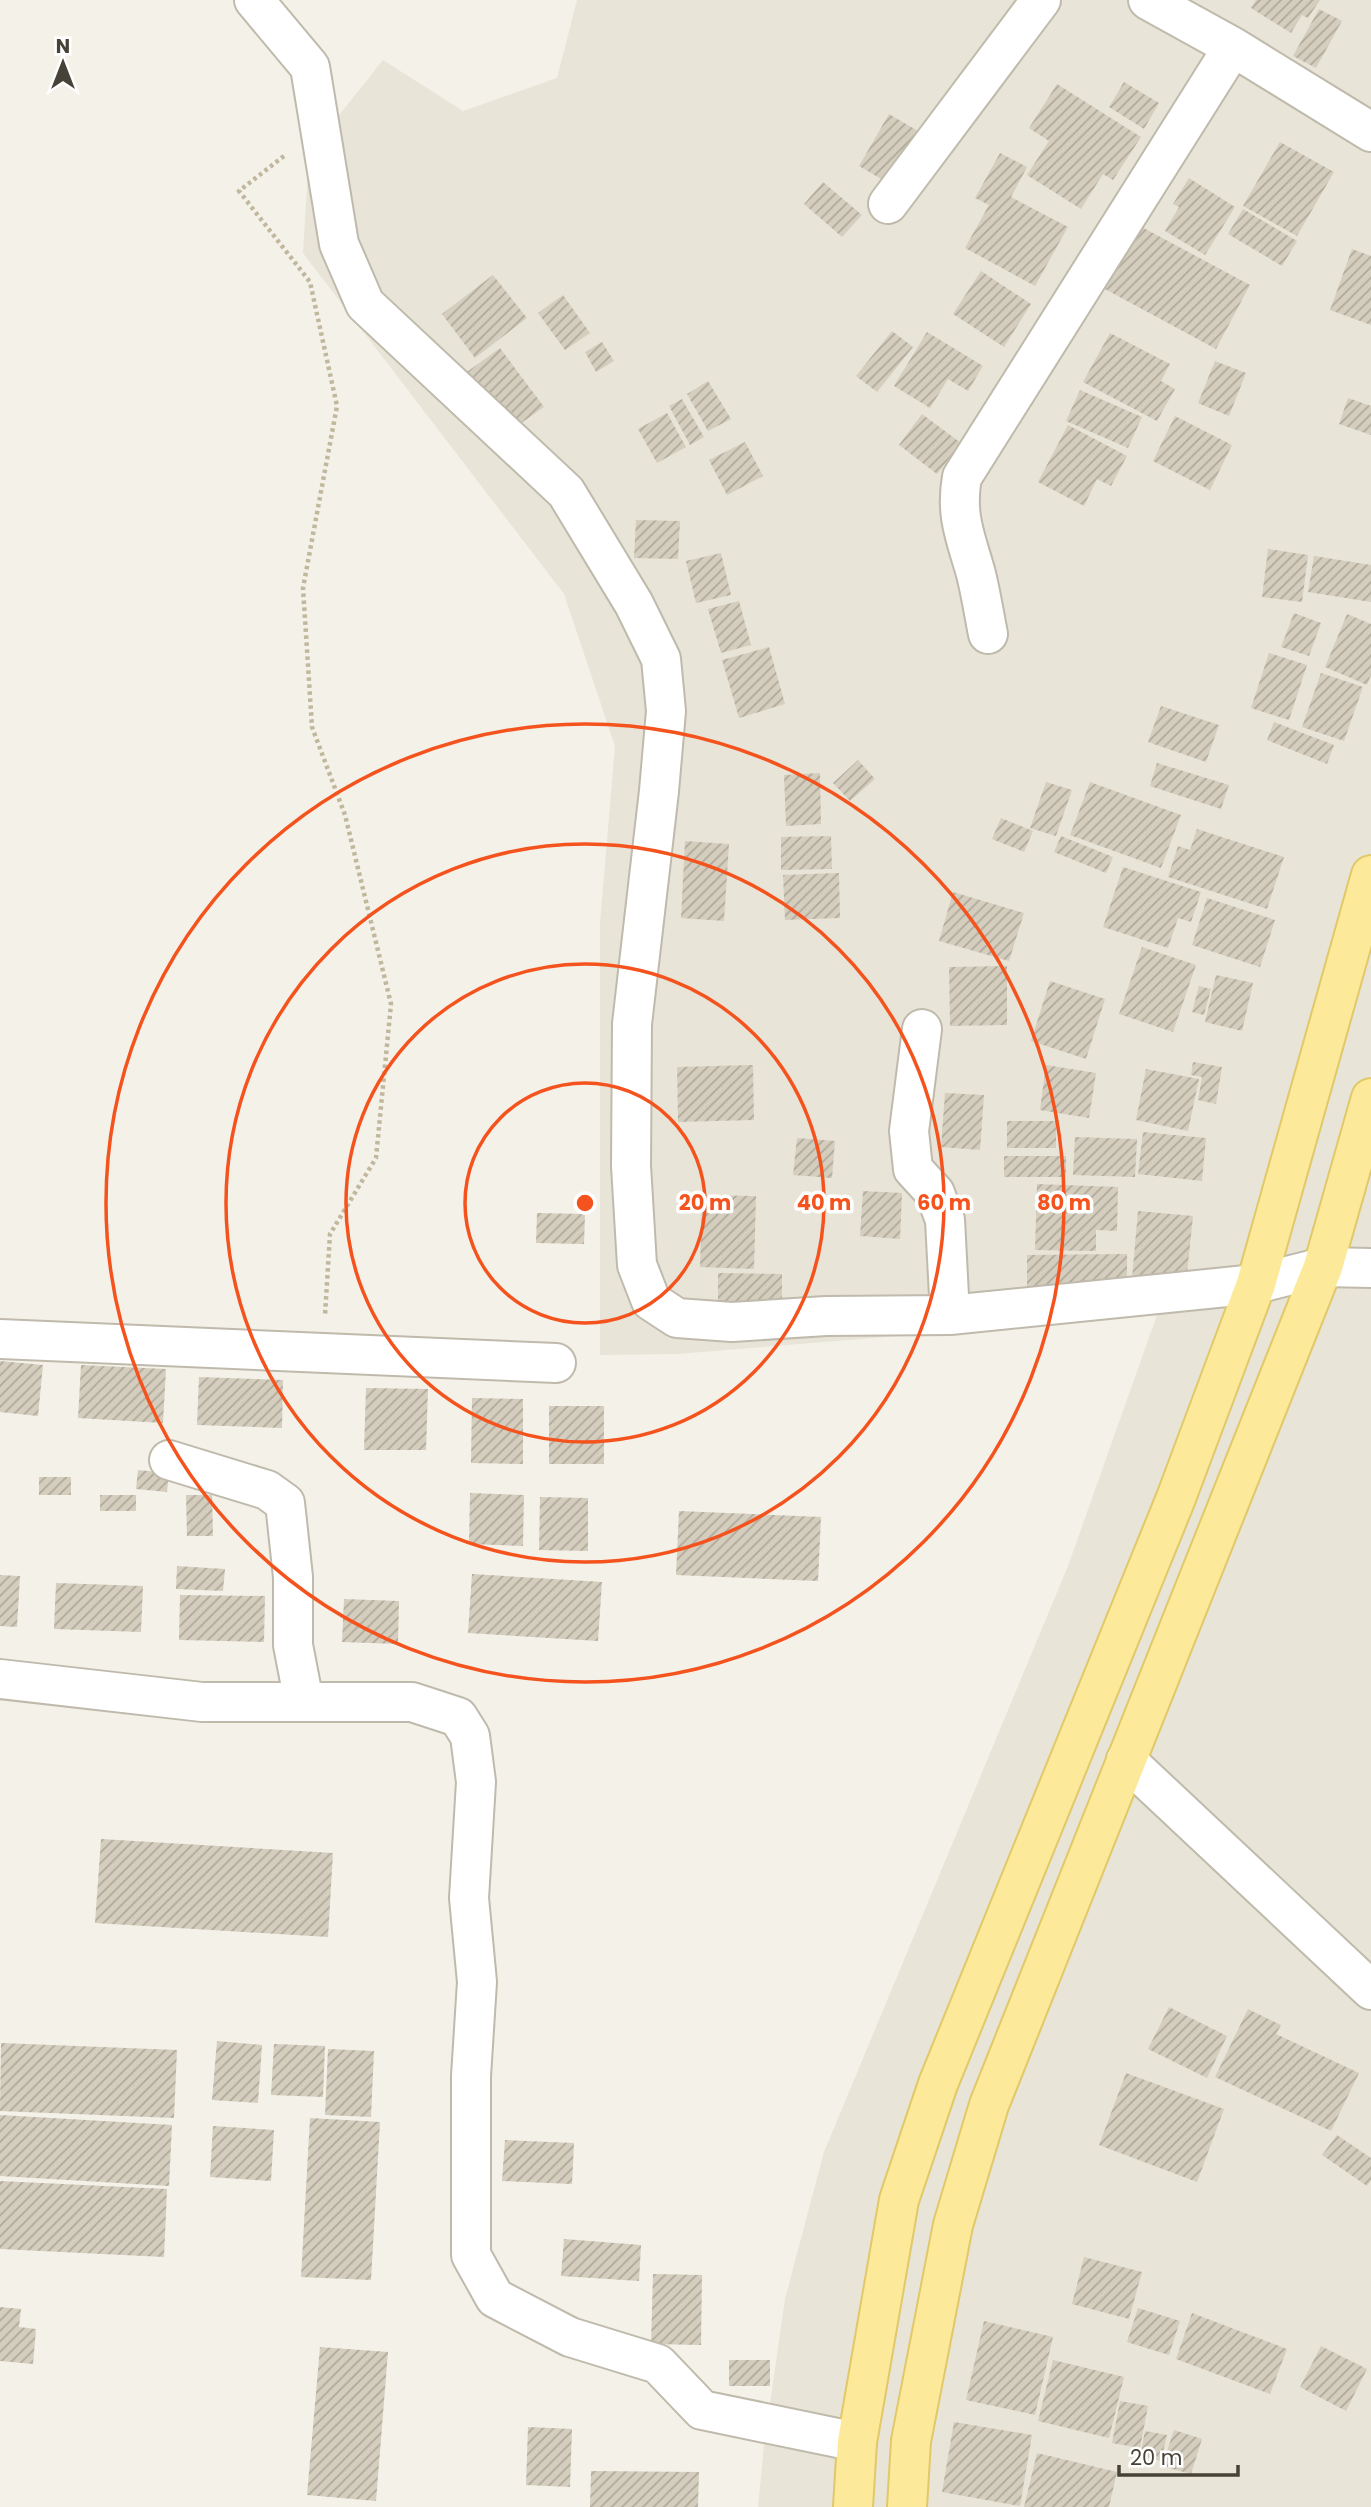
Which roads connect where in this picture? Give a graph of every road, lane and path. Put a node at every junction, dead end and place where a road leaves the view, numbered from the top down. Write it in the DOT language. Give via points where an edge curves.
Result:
graph roads {
  1 [pos="254,0"];
  2 [pos="1041,0"];
  3 [pos="1148,0"];
  4 [pos="1233,47"];
  5 [pos="1369,123"];
  6 [pos="321,128"];
  7 [pos="888,204"];
  8 [pos="988,634"];
  9 [pos="1371,875"];
  10 [pos="922,1029"];
  11 [pos="1371,1098"];
  12 [pos="1323,1267"];
  13 [pos="1371,1268"];
  14 [pos="1256,1284"];
  15 [pos="950,1315"];
  16 [pos="0,1339"];
  17 [pos="322,1354"];
  18 [pos="556,1363"];
  19 [pos="169,1460"];
  20 [pos="0,1679"];
  21 [pos="304,1702"];
  22 [pos="1126,1760"];
  23 [pos="1371,1990"];
  24 [pos="857,2442"];
  25 [pos="853,2507"];
  26 [pos="907,2507"];
  1 -- 6 [label="street" via="310,67"];
  2 -- 7 [label="street"];
  3 -- 4 [label="street"];
  4 -- 5 [label="street"];
  4 -- 8 [label="street" via="962,477 961,524"];
  6 -- 15 [label="street" via="339,244 365,304 566,492 634,604 661,659 664,738 632,1024 631,1166 637,1265 651,1301 677,1318 732,1322"];
  6 -- 17 [label="path" via="239,191 310,282 337,406 303,588 312,727 345,815 391,1004 376,1158 330,1234"];
  9 -- 14 [label="main road"];
  10 -- 15 [label="street" via="909,1131 913,1169 935,1193 945,1220"];
  11 -- 12 [label="main road"];
  12 -- 13 [label="street"];
  12 -- 14 [label="street"];
  12 -- 22 [label="main road"];
  14 -- 15 [label="street"];
  14 -- 24 [label="main road" via="1171,1511 938,2084 899,2200"];
  16 -- 17 [label="street"];
  17 -- 18 [label="street"];
  19 -- 21 [label="street" via="267,1490 285,1503 293,1577 293,1645"];
  20 -- 21 [label="street" via="202,1702"];
  21 -- 24 [label="street" via="412,1702 458,1717 470,1736 476,1782 469,1898 477,1982 471,2076 471,2255 495,2298 570,2337 658,2364 702,2410"];
  22 -- 23 [label="street"];
  22 -- 26 [label="main road" via="989,2105 953,2225 911,2441"];
  24 -- 25 [label="main road"];
}
